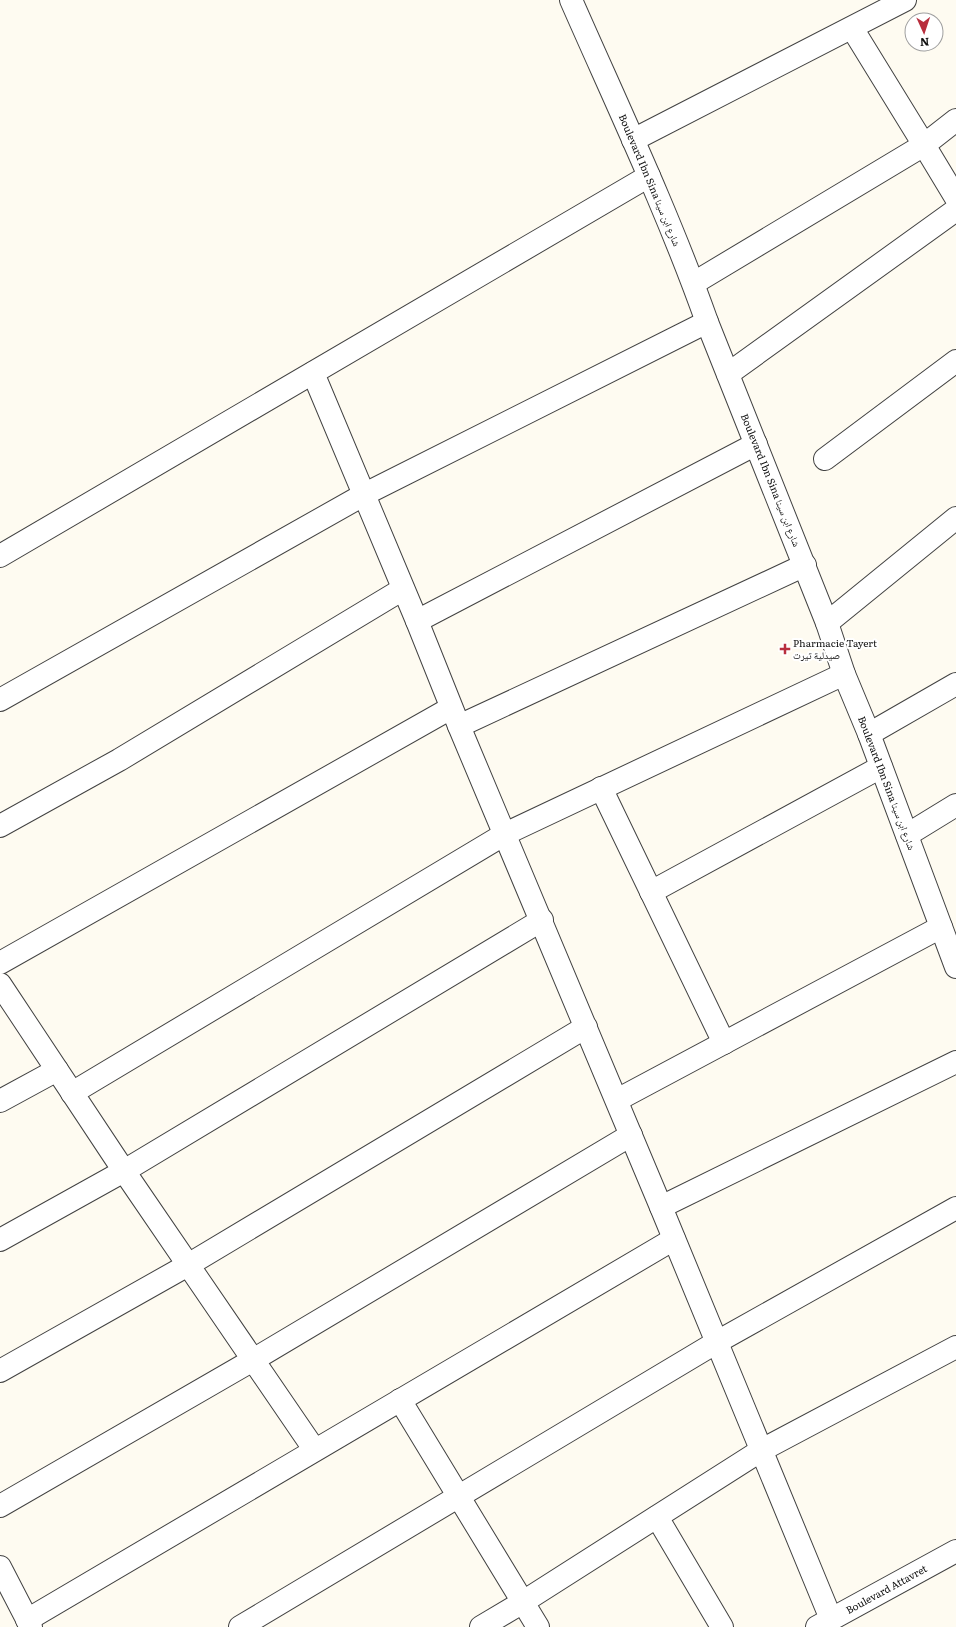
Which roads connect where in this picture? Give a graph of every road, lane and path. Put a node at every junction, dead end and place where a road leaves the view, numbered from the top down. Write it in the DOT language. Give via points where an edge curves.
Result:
graph roads {
  1 [pos="571,0"];
  2 [pos="905,0"];
  3 [pos="852,28"];
  4 [pos="956,120"];
  5 [pos="634,140"];
  6 [pos="924,145"];
  7 [pos="649,176"];
  8 [pos="956,198"];
  9 [pos="956,210"];
  10 [pos="694,283"];
  11 [pos="707,322"];
  12 [pos="956,361"];
  13 [pos="313,373"];
  14 [pos="728,374"];
  15 [pos="756,444"];
  16 [pos="825,459"];
  17 [pos="364,494"];
  18 [pos="956,518"];
  19 [pos="0,556"];
  20 [pos="804,565"];
  21 [pos="404,589"];
  22 [pos="417,621"];
  23 [pos="827,622"];
  24 [pos="844,674"];
  25 [pos="956,684"];
  26 [pos="0,700"];
  27 [pos="455,717"];
  28 [pos="869,734"];
  29 [pos="881,767"];
  30 [pos="601,788"];
  31 [pos="956,805"];
  32 [pos="0,826"];
  33 [pos="505,834"];
  34 [pos="907,835"];
  35 [pos="652,892"];
  36 [pos="542,920"];
  37 [pos="947,931"];
  38 [pos="0,963"];
  39 [pos="956,967"];
  40 [pos="0,984"];
  41 [pos="586,1028"];
  42 [pos="724,1043"];
  43 [pos="956,1062"];
  44 [pos="57,1070"];
  45 [pos="72,1093"];
  46 [pos="617,1100"];
  47 [pos="0,1101"];
  48 [pos="631,1135"];
  49 [pos="124,1171"];
  50 [pos="661,1207"];
  51 [pos="956,1208"];
  52 [pos="674,1239"];
  53 [pos="0,1240"];
  54 [pos="188,1265"];
  55 [pos="717,1342"];
  56 [pos="956,1347"];
  57 [pos="253,1360"];
  58 [pos="0,1371"];
  59 [pos="400,1400"];
  60 [pos="314,1449"];
  61 [pos="760,1451"];
  62 [pos="460,1497"];
  63 [pos="0,1506"];
  64 [pos="657,1517"];
  65 [pos="956,1550"];
  66 [pos="0,1566"];
  67 [pos="523,1602"];
  68 [pos="29,1623"];
  69 [pos="824,1623"];
  70 [pos="240,1627"];
  71 [pos="481,1627"];
  72 [pos="538,1627"];
  73 [pos="722,1627"];
  1 -- 5 [label="street, Boulevard Ibn Sina شارع ابن سينا"];
  2 -- 3 [label="street"];
  3 -- 5 [label="street"];
  3 -- 6 [label="street"];
  4 -- 6 [label="street"];
  5 -- 7 [label="street, Boulevard Ibn Sina شارع ابن سينا"];
  6 -- 8 [label="street"];
  6 -- 10 [label="street"];
  7 -- 10 [label="street, Boulevard Ibn Sina شارع ابن سينا"];
  7 -- 13 [label="street"];
  9 -- 14 [label="street"];
  10 -- 11 [label="street, Boulevard Ibn Sina شارع ابن سينا"];
  11 -- 14 [label="street, Boulevard Ibn Sina شارع ابن سينا"];
  11 -- 17 [label="street"];
  12 -- 16 [label="street"];
  13 -- 17 [label="street"];
  13 -- 19 [label="street"];
  14 -- 15 [label="street, Boulevard Ibn Sina شارع ابن سينا"];
  15 -- 20 [label="street, Boulevard Ibn Sina شارع ابن سينا"];
  15 -- 22 [label="street"];
  17 -- 21 [label="street"];
  17 -- 26 [label="street"];
  18 -- 23 [label="street"];
  20 -- 23 [label="street, Boulevard Ibn Sina شارع ابن سينا"];
  20 -- 27 [label="street"];
  21 -- 22 [label="street"];
  21 -- 32 [label="street" via="119,760"];
  22 -- 27 [label="street"];
  23 -- 24 [label="street, Boulevard Ibn Sina شارع ابن سينا"];
  24 -- 28 [label="street, Boulevard Ibn Sina شارع ابن سينا"];
  24 -- 30 [label="street"];
  25 -- 28 [label="street"];
  27 -- 33 [label="street"];
  27 -- 38 [label="street"];
  28 -- 29 [label="street, Boulevard Ibn Sina شارع ابن سينا"];
  29 -- 34 [label="street, Boulevard Ibn Sina شارع ابن سينا"];
  29 -- 35 [label="street"];
  30 -- 33 [label="street"];
  30 -- 35 [label="street"];
  31 -- 34 [label="street"];
  33 -- 36 [label="street"];
  33 -- 45 [label="street"];
  34 -- 37 [label="street, Boulevard Ibn Sina شارع ابن سينا"];
  35 -- 42 [label="street"];
  36 -- 41 [label="street"];
  36 -- 49 [label="street"];
  37 -- 39 [label="street, Boulevard Ibn Sina شارع ابن سينا"];
  37 -- 42 [label="street"];
  40 -- 44 [label="street"];
  41 -- 46 [label="street"];
  41 -- 54 [label="street"];
  42 -- 46 [label="street"];
  43 -- 50 [label="street"];
  44 -- 45 [label="street"];
  44 -- 47 [label="street"];
  45 -- 49 [label="street"];
  46 -- 48 [label="street"];
  48 -- 50 [label="street"];
  48 -- 57 [label="street"];
  49 -- 53 [label="street"];
  49 -- 54 [label="street"];
  50 -- 52 [label="street"];
  51 -- 55 [label="street"];
  52 -- 55 [label="street"];
  52 -- 59 [label="street"];
  54 -- 57 [label="street"];
  54 -- 58 [label="street"];
  55 -- 61 [label="street"];
  55 -- 62 [label="street"];
  56 -- 61 [label="street"];
  57 -- 60 [label="street"];
  57 -- 63 [label="street"];
  59 -- 60 [label="street"];
  59 -- 62 [label="street"];
  60 -- 68 [label="street"];
  61 -- 64 [label="street"];
  61 -- 69 [label="street"];
  62 -- 67 [label="street"];
  62 -- 70 [label="street"];
  64 -- 67 [label="street"];
  64 -- 73 [label="street"];
  65 -- 69 [label="street, Boulevard Attavret"];
  66 -- 68 [label="street"];
  67 -- 71 [label="street"];
  67 -- 72 [label="street"];
}
